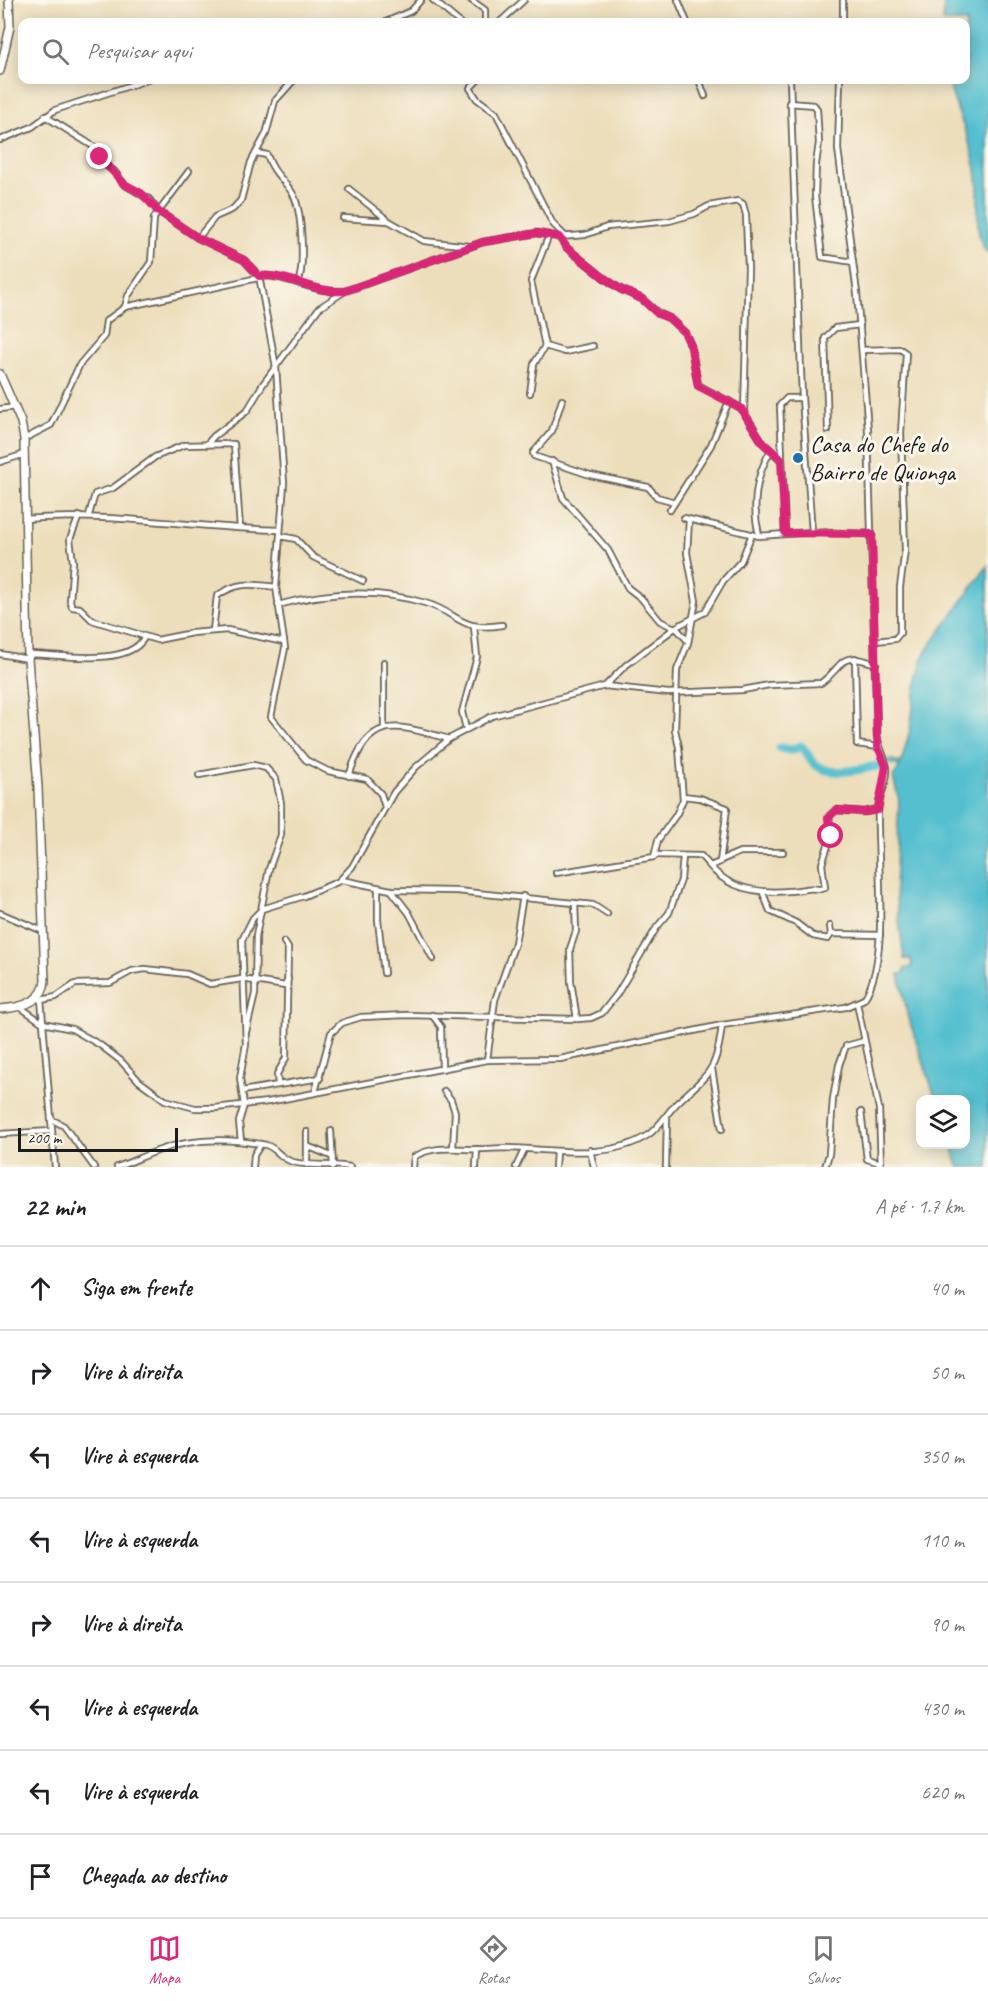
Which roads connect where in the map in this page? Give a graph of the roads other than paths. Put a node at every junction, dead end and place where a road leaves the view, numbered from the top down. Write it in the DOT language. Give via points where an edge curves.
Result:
graph roads {
  1 [pos="9,0"];
  2 [pos="421,0"];
  3 [pos="433,0"];
  4 [pos="471,0"];
  5 [pos="524,0"];
  6 [pos="678,0"];
  7 [pos="843,0"];
  8 [pos="395,18"];
  9 [pos="454,18"];
  10 [pos="485,18"];
  11 [pos="504,18"];
  12 [pos="685,18"];
  13 [pos="843,18"];
  14 [pos="0,71"];
  15 [pos="135,84"];
  16 [pos="290,84"];
  17 [pos="474,84"];
  18 [pos="700,84"];
  19 [pos="790,84"];
  20 [pos="840,84"];
  21 [pos="705,96"];
  22 [pos="789,103"];
  23 [pos="45,116"];
  24 [pos="0,140"];
  25 [pos="256,153"];
  26 [pos="189,171"];
  27 [pos="349,189"];
  28 [pos="158,211"];
  29 [pos="343,218"];
  30 [pos="389,221"];
  31 [pos="549,235"];
  32 [pos="565,236"];
  33 [pos="559,237"];
  34 [pos="198,238"];
  35 [pos="473,246"];
  36 [pos="853,262"];
  37 [pos="259,276"];
  38 [pos="298,284"];
  39 [pos="345,291"];
  40 [pos="125,308"];
  41 [pos="860,325"];
  42 [pos="545,346"];
  43 [pos="593,346"];
  44 [pos="862,350"];
  45 [pos="276,367"];
  46 [pos="0,374"];
  47 [pos="530,393"];
  48 [pos="802,398"];
  49 [pos="562,400"];
  50 [pos="729,401"];
  51 [pos="16,407"];
  52 [pos="0,409"];
  53 [pos="744,411"];
  54 [pos="828,430"];
  55 [pos="24,439"];
  56 [pos="207,444"];
  57 [pos="770,452"];
  58 [pos="25,454"];
  59 [pos="781,459"];
  60 [pos="552,461"];
  61 [pos="0,462"];
  62 [pos="675,502"];
  63 [pos="670,510"];
  64 [pos="89,515"];
  65 [pos="80,516"];
  66 [pos="25,519"];
  67 [pos="240,528"];
  68 [pos="812,532"];
  69 [pos="280,533"];
  70 [pos="785,533"];
  71 [pos="752,534"];
  72 [pos="872,534"];
  73 [pos="759,536"];
  74 [pos="363,581"];
  75 [pos="276,587"];
  76 [pos="278,605"];
  77 [pos="692,620"];
  78 [pos="502,625"];
  79 [pos="474,627"];
  80 [pos="675,628"];
  81 [pos="213,630"];
  82 [pos="144,638"];
  83 [pos="688,641"];
  84 [pos="875,641"];
  85 [pos="284,642"];
  86 [pos="0,654"];
  87 [pos="855,658"];
  88 [pos="28,659"];
  89 [pos="384,662"];
  90 [pos="876,664"];
  91 [pos="605,686"];
  92 [pos="676,692"];
  93 [pos="384,729"];
  94 [pos="466,729"];
  95 [pos="449,739"];
  96 [pos="878,747"];
  97 [pos="199,776"];
  98 [pos="349,776"];
  99 [pos="683,796"];
  100 [pos="385,807"];
  101 [pos="878,810"];
  102 [pos="783,852"];
  103 [pos="655,855"];
  104 [pos="683,856"];
  105 [pos="721,860"];
  106 [pos="710,866"];
  107 [pos="556,873"];
  108 [pos="339,881"];
  109 [pos="378,888"];
  110 [pos="391,890"];
  111 [pos="763,893"];
  112 [pos="523,896"];
  113 [pos="575,903"];
  114 [pos="262,909"];
  115 [pos="0,913"];
  116 [pos="607,914"];
  117 [pos="830,926"];
  118 [pos="42,931"];
  119 [pos="831,934"];
  120 [pos="880,935"];
  121 [pos="284,942"];
  122 [pos="433,959"];
  123 [pos="384,973"];
  124 [pos="242,979"];
  125 [pos="288,979"];
  126 [pos="256,980"];
  127 [pos="40,997"];
  128 [pos="857,1003"];
  129 [pos="20,1007"];
  130 [pos="0,1009"];
  131 [pos="432,1015"];
  132 [pos="491,1016"];
  133 [pos="577,1019"];
  134 [pos="43,1023"];
  135 [pos="722,1025"];
  136 [pos="245,1036"];
  137 [pos="864,1041"];
  138 [pos="487,1060"];
  139 [pos="442,1069"];
  140 [pos="711,1069"];
  141 [pos="320,1078"];
  142 [pos="278,1084"];
  143 [pos="242,1091"];
  144 [pos="444,1091"];
  145 [pos="315,1092"];
  146 [pos="244,1105"];
  147 [pos="861,1112"];
  148 [pos="667,1114"];
  149 [pos="51,1119"];
  150 [pos="722,1130"];
  151 [pos="52,1131"];
  152 [pos="331,1131"];
  153 [pos="307,1132"];
  154 [pos="0,1134"];
  155 [pos="240,1141"];
  156 [pos="261,1144"];
  157 [pos="307,1146"];
  158 [pos="453,1148"];
  159 [pos="477,1149"];
  160 [pos="524,1150"];
  161 [pos="590,1150"];
  162 [pos="556,1152"];
  163 [pos="331,1156"];
  164 [pos="307,1165"];
  165 [pos="881,1165"];
  166 [pos="333,1166"];
  167 [pos="55,1167"];
  168 [pos="94,1167"];
  169 [pos="117,1167"];
  170 [pos="253,1167"];
  171 [pos="350,1167"];
  172 [pos="413,1167"];
  173 [pos="476,1167"];
  174 [pos="516,1167"];
  175 [pos="555,1167"];
  176 [pos="594,1167"];
  177 [pos="666,1167"];
  178 [pos="825,1167"];
  1 -- 14 [label="main road" via="9,27"];
  2 -- 8 [label="street" via="411,11"];
  3 -- 9 [label="street"];
  4 -- 10 [label="street" via="485,10"];
  5 -- 11 [label="street"];
  6 -- 12 [label="street"];
  7 -- 13 [label="street"];
  15 -- 23 [label="street"];
  16 -- 25 [label="street" via="275,101"];
  17 -- 32 [label="street" via="470,88 477,99 496,113 552,224"];
  18 -- 21 [label="street"];
  19 -- 22 [label="street"];
  20 -- 36 [label="street" via="838,149"];
  22 -- 36 [label="street" via="811,104 818,109 815,196 822,257"];
  22 -- 48 [label="street"];
  23 -- 24 [label="street" via="17,135"];
  23 -- 28 [label="street" via="96,148 105,165"];
  25 -- 34 [label="street" via="237,206 215,217"];
  25 -- 38 [label="street" via="267,155 271,168 295,198 302,240"];
  26 -- 28 [label="street"];
  27 -- 30 [label="street"];
  28 -- 34 [label="street"];
  28 -- 40 [label="street" via="152,225 151,262 128,296"];
  29 -- 30 [label="street"];
  30 -- 35 [label="street" via="424,241"];
  31 -- 33 [label="street"];
  31 -- 35 [label="street" via="530,234"];
  31 -- 42 [label="street" via="531,281"];
  32 -- 33 [label="street"];
  32 -- 53 [label="street" via="585,236 610,226 669,221 709,206 738,201 743,204 748,268"];
  33 -- 50 [label="street" via="603,277 642,299 685,333 698,386"];
  34 -- 37 [label="street" via="244,260"];
  35 -- 39 [label="street"];
  36 -- 41 [label="street"];
  37 -- 38 [label="street" via="282,277"];
  37 -- 40 [label="street"];
  37 -- 45 [label="street"];
  38 -- 39 [label="street" via="329,292"];
  39 -- 45 [label="street" via="321,305"];
  40 -- 55 [label="street" via="106,321 104,336 80,364 51,425"];
  41 -- 44 [label="street"];
  41 -- 54 [label="street" via="835,328 825,338"];
  42 -- 43 [label="street" via="565,352"];
  42 -- 47 [label="street" via="534,364"];
  44 -- 72 [label="street"];
  44 -- 84 [label="street" via="900,349 906,353 901,433 904,550 900,633 895,639"];
  45 -- 56 [label="street" via="247,411"];
  45 -- 69 [label="street" via="284,483"];
  46 -- 51 [label="main road"];
  48 -- 59 [label="street" via="781,402"];
  48 -- 68 [label="street"];
  49 -- 60 [label="street" via="552,431 532,453"];
  50 -- 53 [label="street"];
  50 -- 62 [label="street" via="711,445"];
  51 -- 52 [label="street"];
  51 -- 55 [label="main road"];
  53 -- 57 [label="street"];
  55 -- 58 [label="main road"];
  56 -- 64 [label="street" via="184,445 149,460 125,481 95,494"];
  56 -- 67 [label="street" via="236,445"];
  57 -- 59 [label="street"];
  57 -- 73 [label="street" via="759,477 754,511"];
  58 -- 61 [label="street"];
  58 -- 66 [label="main road"];
  59 -- 70 [label="street"];
  60 -- 62 [label="street" via="590,475 648,487 657,497"];
  60 -- 80 [label="street" via="563,498 608,550 628,588 660,621"];
  62 -- 63 [label="street"];
  64 -- 65 [label="street"];
  64 -- 67 [label="street" via="135,522"];
  65 -- 66 [label="street"];
  65 -- 82 [label="street" via="70,539 72,607 80,608 92,620"];
  66 -- 88 [label="main road"];
  67 -- 69 [label="street"];
  68 -- 70 [label="street"];
  68 -- 72 [label="street"];
  69 -- 74 [label="street" via="296,539 313,556"];
  69 -- 75 [label="street"];
  70 -- 73 [label="street"];
  71 -- 73 [label="street"];
  71 -- 77 [label="street" via="741,561 723,581 705,612"];
  71 -- 77 [label="street" via="687,519 687,553 696,602"];
  72 -- 84 [label="street"];
  75 -- 76 [label="street"];
  75 -- 81 [label="street" via="244,583 226,589 216,596"];
  76 -- 79 [label="street" via="332,594 396,596 428,604"];
  76 -- 85 [label="street"];
  77 -- 80 [label="street"];
  77 -- 83 [label="street"];
  78 -- 79 [label="street"];
  79 -- 94 [label="street" via="477,657 462,712"];
  80 -- 83 [label="street"];
  80 -- 91 [label="street"];
  81 -- 82 [label="street" via="157,640"];
  81 -- 85 [label="street"];
  82 -- 88 [label="street" via="139,647 126,654 32,654"];
  83 -- 92 [label="street" via="677,668"];
  84 -- 90 [label="street"];
  85 -- 98 [label="street" via="272,721 312,764"];
  86 -- 88 [label="street"];
  87 -- 90 [label="street"];
  87 -- 92 [label="street" via="840,661 817,684"];
  87 -- 96 [label="street" via="857,744"];
  88 -- 118 [label="main road" via="38,787"];
  89 -- 93 [label="street"];
  90 -- 96 [label="street"];
  91 -- 92 [label="street"];
  91 -- 94 [label="street" via="522,706"];
  92 -- 99 [label="street" via="675,730"];
  93 -- 95 [label="street" via="406,728"];
  93 -- 98 [label="street" via="361,744"];
  94 -- 95 [label="street"];
  95 -- 100 [label="street" via="416,767"];
  96 -- 101 [label="street" via="886,766"];
  97 -- 114 [label="street" via="253,765 266,768 276,779 281,836 269,869"];
  98 -- 100 [label="street" via="367,779 374,785"];
  99 -- 103 [label="street" via="676,815 658,840"];
  99 -- 105 [label="street" via="727,808"];
  100 -- 108 [label="street" via="352,867"];
  101 -- 111 [label="street" via="836,810 829,816 831,836 822,864 825,888"];
  101 -- 120 [label="street"];
  102 -- 105 [label="street" via="740,852"];
  103 -- 104 [label="street"];
  103 -- 107 [label="street"];
  104 -- 106 [label="street" via="703,857"];
  104 -- 133 [label="street" via="681,880 669,913 617,994 602,1012"];
  105 -- 106 [label="street"];
  106 -- 111 [label="street" via="721,878"];
  108 -- 109 [label="street" via="353,880"];
  108 -- 114 [label="street"];
  109 -- 110 [label="street"];
  109 -- 123 [label="street"];
  110 -- 112 [label="street"];
  110 -- 122 [label="street" via="415,923"];
  111 -- 119 [label="street" via="770,911 816,937 828,939"];
  112 -- 113 [label="street"];
  112 -- 132 [label="street" via="515,943"];
  113 -- 116 [label="street" via="598,906"];
  113 -- 133 [label="street" via="576,931 570,960"];
  114 -- 124 [label="street" via="243,934"];
  114 -- 126 [label="street" via="256,936"];
  115 -- 118 [label="street"];
  117 -- 119 [label="street"];
  118 -- 127 [label="main road" via="45,980"];
  119 -- 120 [label="street"];
  120 -- 128 [label="street" via="869,990"];
  121 -- 125 [label="street" via="288,948"];
  124 -- 126 [label="street"];
  124 -- 127 [label="street" via="213,984 187,974 145,969 110,983 75,984 56,997"];
  124 -- 136 [label="street"];
  125 -- 126 [label="street" via="285,986"];
  125 -- 142 [label="street" via="286,1058 279,1066"];
  126 -- 136 [label="street"];
  127 -- 129 [label="main road"];
  127 -- 134 [label="street"];
  128 -- 135 [label="street"];
  128 -- 137 [label="street"];
  129 -- 130 [label="main road"];
  129 -- 134 [label="street"];
  131 -- 132 [label="street"];
  131 -- 139 [label="street" via="441,1027"];
  131 -- 141 [label="street" via="376,1015 342,1023 328,1038"];
  132 -- 133 [label="street"];
  132 -- 138 [label="street"];
  134 -- 146 [label="street" via="72,1029 100,1045 139,1082 165,1100 195,1108"];
  134 -- 149 [label="street"];
  135 -- 138 [label="street" via="560,1059"];
  135 -- 140 [label="street"];
  136 -- 143 [label="street"];
  137 -- 165 [label="street" via="879,1108"];
  137 -- 178 [label="street" via="846,1046 839,1065"];
  138 -- 139 [label="street"];
  139 -- 145 [label="street"];
  140 -- 148 [label="street"];
  140 -- 150 [label="street"];
  141 -- 142 [label="street"];
  141 -- 145 [label="street"];
  142 -- 143 [label="street"];
  143 -- 146 [label="street"];
  144 -- 158 [label="street" via="455,1112"];
  145 -- 146 [label="street"];
  146 -- 155 [label="street" via="239,1122"];
  147 -- 165 [label="street" via="867,1159"];
  148 -- 161 [label="street" via="660,1125 633,1142"];
  148 -- 177 [label="street"];
  149 -- 151 [label="street"];
  149 -- 168 [label="street" via="64,1126"];
  151 -- 154 [label="street"];
  151 -- 167 [label="street"];
  152 -- 163 [label="street"];
  153 -- 157 [label="street"];
  155 -- 156 [label="street"];
  155 -- 169 [label="street" via="186,1142"];
  156 -- 164 [label="street" via="271,1146 280,1157"];
  156 -- 170 [label="street"];
  157 -- 163 [label="street"];
  157 -- 164 [label="street"];
  158 -- 159 [label="street"];
  158 -- 172 [label="street" via="418,1154 412,1161"];
  159 -- 160 [label="street"];
  159 -- 173 [label="street"];
  160 -- 162 [label="street"];
  160 -- 174 [label="street"];
  161 -- 162 [label="street"];
  161 -- 176 [label="street"];
  162 -- 175 [label="street"];
  163 -- 166 [label="street"];
  164 -- 166 [label="street"];
  166 -- 171 [label="street"];
}
